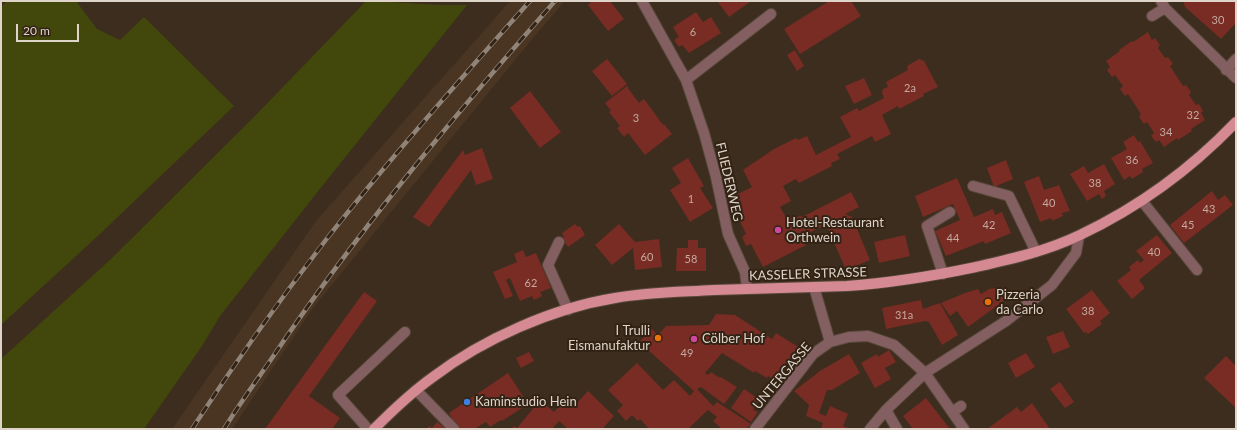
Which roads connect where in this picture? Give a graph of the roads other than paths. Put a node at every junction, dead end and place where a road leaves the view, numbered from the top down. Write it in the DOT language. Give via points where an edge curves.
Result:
graph roads {
  1 [pos="642,1"];
  2 [pos="1163,4"];
  3 [pos="771,14"];
  4 [pos="1152,16"];
  5 [pos="1236,59"];
  6 [pos="1226,70"];
  7 [pos="1236,78"];
  8 [pos="686,80"];
  9 [pos="1236,122"];
  10 [pos="973,186"];
  11 [pos="1142,201"];
  12 [pos="950,212"];
  13 [pos="1079,236"];
  14 [pos="559,242"];
  15 [pos="1036,252"];
  16 [pos="1197,270"];
  17 [pos="943,274"];
  18 [pos="814,287"];
  19 [pos="747,289"];
  20 [pos="568,310"];
  21 [pos="405,332"];
  22 [pos="830,342"];
  23 [pos="925,373"];
  24 [pos="416,390"];
  25 [pos="961,406"];
  26 [pos="886,410"];
  27 [pos="952,412"];
  28 [pos="368,429"];
  29 [pos="374,429"];
  30 [pos="454,429"];
  31 [pos="755,429"];
  32 [pos="870,429"];
  33 [pos="897,429"];
  34 [pos="964,429"];
  1 -- 8 [label="street, FLIEDERWEG"];
  2 -- 4 [label="street"];
  2 -- 6 [label="street"];
  3 -- 8 [label="street"];
  5 -- 6 [label="street"];
  6 -- 7 [label="street"];
  8 -- 19 [label="street, FLIEDERWEG" via="716,177 728,234 745,272"];
  9 -- 11 [label="main road, KASSELER STRASSE" via="1189,166"];
  10 -- 15 [label="street" via="1009,196"];
  11 -- 13 [label="main road, KASSELER STRASSE"];
  11 -- 16 [label="street"];
  12 -- 17 [label="street" via="927,226"];
  13 -- 15 [label="main road, KASSELER STRASSE"];
  13 -- 23 [label="street" via="1076,253 1052,285 1006,321"];
  14 -- 20 [label="street" via="548,265"];
  15 -- 17 [label="main road, KASSELER STRASSE"];
  17 -- 18 [label="main road, KASSELER STRASSE" via="877,284"];
  18 -- 19 [label="main road, KASSELER STRASSE"];
  18 -- 22 [label="street, UNTERGASSE"];
  19 -- 20 [label="main road, KASSELER STRASSE" via="650,293 614,298"];
  20 -- 24 [label="main road, KASSELER STRASSE" via="523,325 494,340 461,358"];
  21 -- 28 [label="street" via="338,395"];
  22 -- 23 [label="street, UNTERGASSE" via="868,336 894,345"];
  22 -- 31 [label="street, UNTERGASSE" via="813,354"];
  23 -- 26 [label="street"];
  23 -- 27 [label="street, UNTERGASSE"];
  24 -- 29 [label="main road, KASSELER STRASSE"];
  24 -- 30 [label="street"];
  25 -- 27 [label="street"];
  26 -- 32 [label="street"];
  26 -- 33 [label="street"];
  27 -- 34 [label="street, UNTERGASSE"];
}
